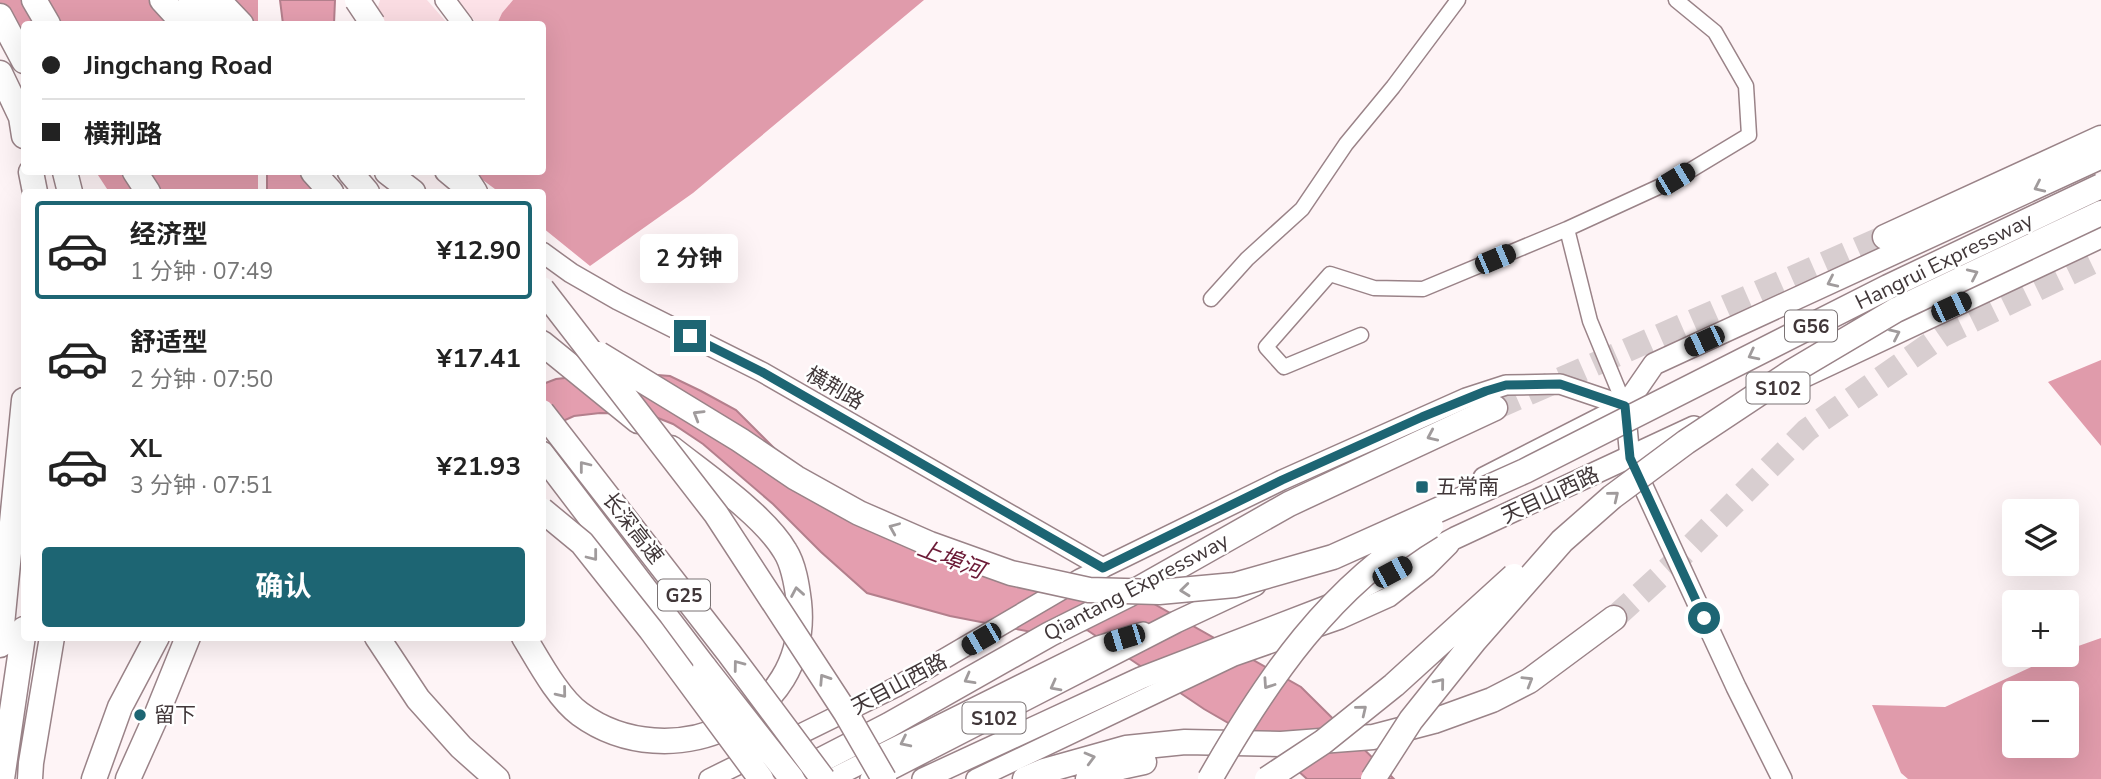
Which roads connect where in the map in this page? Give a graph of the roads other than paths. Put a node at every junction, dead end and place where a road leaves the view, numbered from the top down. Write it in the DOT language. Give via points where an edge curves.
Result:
graph roads {
  1 [pos="34,0"];
  2 [pos="162,0"];
  3 [pos="191,0"];
  4 [pos="218,0"];
  5 [pos="356,0"];
  6 [pos="377,0"];
  7 [pos="444,0"];
  8 [pos="1458,0"];
  9 [pos="1676,0"];
  10 [pos="0,16"];
  11 [pos="46,21"];
  12 [pos="181,21"];
  13 [pos="211,21"];
  14 [pos="238,21"];
  15 [pos="369,21"];
  16 [pos="372,21"];
  17 [pos="461,21"];
  18 [pos="21,55"];
  19 [pos="0,73"];
  20 [pos="21,117"];
  21 [pos="2101,138"];
  22 [pos="2101,159"];
  23 [pos="316,175"];
  24 [pos="353,175"];
  25 [pos="377,175"];
  26 [pos="391,175"];
  27 [pos="449,175"];
  28 [pos="2101,186"];
  29 [pos="327,189"];
  30 [pos="364,189"];
  31 [pos="389,189"];
  32 [pos="409,189"];
  33 [pos="465,189"];
  34 [pos="2101,213"];
  35 [pos="1567,229"];
  36 [pos="1885,237"];
  37 [pos="2101,237"];
  38 [pos="546,255"];
  39 [pos="546,294"];
  40 [pos="1211,299"];
  41 [pos="546,308"];
  42 [pos="1361,335"];
  43 [pos="546,346"];
  44 [pos="1625,406"];
  45 [pos="1494,408"];
  46 [pos="546,417"];
  47 [pos="21,431"];
  48 [pos="1630,458"];
  49 [pos="546,459"];
  50 [pos="1525,471"];
  51 [pos="546,513"];
  52 [pos="1562,541"];
  53 [pos="1103,568"];
  54 [pos="1614,618"];
  55 [pos="22,641"];
  56 [pos="51,641"];
  57 [pos="155,641"];
  58 [pos="186,641"];
  59 [pos="380,641"];
  60 [pos="526,641"];
  61 [pos="0,646"];
  62 [pos="1106,650"];
  63 [pos="1149,685"];
  64 [pos="1244,743"];
  65 [pos="2,779"];
  66 [pos="30,779"];
  67 [pos="94,779"];
  68 [pos="128,779"];
  69 [pos="497,779"];
  70 [pos="709,779"];
  71 [pos="761,779"];
  72 [pos="784,779"];
  73 [pos="792,779"];
  74 [pos="823,779"];
  75 [pos="831,779"];
  76 [pos="871,779"];
  77 [pos="884,779"];
  78 [pos="923,779"];
  79 [pos="976,779"];
  80 [pos="1025,779"];
  81 [pos="1088,779"];
  82 [pos="1210,779"];
  83 [pos="1267,779"];
  84 [pos="1373,779"];
  85 [pos="1782,779"];
  1 -- 11 [label="highway"];
  2 -- 12 [label="highway"];
  3 -- 13 [label="highway"];
  4 -- 14 [label="highway"];
  5 -- 15 [label="highway, bridge"];
  6 -- 16 [label="main road"];
  7 -- 17 [label="main road"];
  8 -- 40 [label="street" via="1346,144 1302,209"];
  9 -- 35 [label="street" via="1715,32 1746,86 1749,135 1675,179"];
  10 -- 18 [label="highway"];
  19 -- 20 [label="highway"];
  21 -- 36 [label="highway"];
  22 -- 44 [label="main road, 天目山西路 / S102, one-way" via="1654,364"];
  23 -- 29 [label="highway"];
  24 -- 30 [label="highway"];
  25 -- 31 [label="highway"];
  26 -- 32 [label="highway"];
  27 -- 33 [label="main road"];
  28 -- 50 [label="highway, Hangrui Expressway / G56, one-way, bridge" via="1888,287"];
  52 -- 34 [label="highway, Hangrui Expressway / G56, one-way, bridge" via="1654,466 1793,371 1896,310"];
  35 -- 42 [label="street" via="1423,289 1374,288 1330,274 1266,347 1284,367"];
  35 -- 44 [label="street" via="1590,321"];
  48 -- 37 [label="main road, 天目山西路 / S102, one-way"];
  38 -- 53 [label="main road, 横荆路" via="618,300 762,372"];
  77 -- 39 [label="highway, one-way, bridge" via="716,513"];
  50 -- 41 [label="highway, one-way, bridge" via="1333,557 1235,585 1160,592 1089,590 1011,573 859,513 599,354"];
  60 -- 43 [label="highway, one-way, bridge" via="578,713 604,730 642,741 683,743 714,735 771,698 800,636 797,588 787,554 775,535"];
  44 -- 48 [label="main road"];
  44 -- 53 [label="main road, 天目山西路" via="1560,384 1493,389 1282,480"];
  44 -- 62 [label="main road, 天目山西路 / S102" via="1478,481 1177,622"];
  45 -- 72 [label="highway, Qiantang Expressway, one-way" via="1289,504"];
  74 -- 46 [label="highway, 长深高速 / G25, one-way, bridge"];
  47 -- 61 [label="highway"];
  48 -- 63 [label="main road, 天目山西路 / S102" via="1455,538 1328,606"];
  48 -- 85 [label="main road"];
  49 -- 73 [label="highway, 长深高速 / G25, bridge"];
  50 -- 82 [label="highway, one-way, bridge" via="1416,535 1356,580 1284,660"];
  51 -- 71 [label="highway, one-way, bridge" via="582,543"];
  83 -- 52 [label="highway, one-way, bridge" via="1323,742 1525,566"];
  84 -- 52 [label="highway, one-way, bridge" via="1411,720"];
  53 -- 70 [label="main road, 天目山西路" via="896,687"];
  64 -- 54 [label="highway, one-way, bridge" via="1373,737 1434,722 1530,681"];
  55 -- 65 [label="highway"];
  56 -- 66 [label="highway"];
  57 -- 67 [label="highway" via="120,707"];
  58 -- 68 [label="highway"];
  59 -- 69 [label="highway" via="418,699"];
  62 -- 75 [label="main road, 天目山西路, one-way"];
  62 -- 76 [label="main road, 天目山西路 / S102, one-way"];
  63 -- 78 [label="main road, 天目山西路 / S102"];
  63 -- 79 [label="main road, 天目山西路"];
  80 -- 64 [label="highway, one-way" via="1126,748"];
  64 -- 81 [label="highway" via="1121,767"];
}
